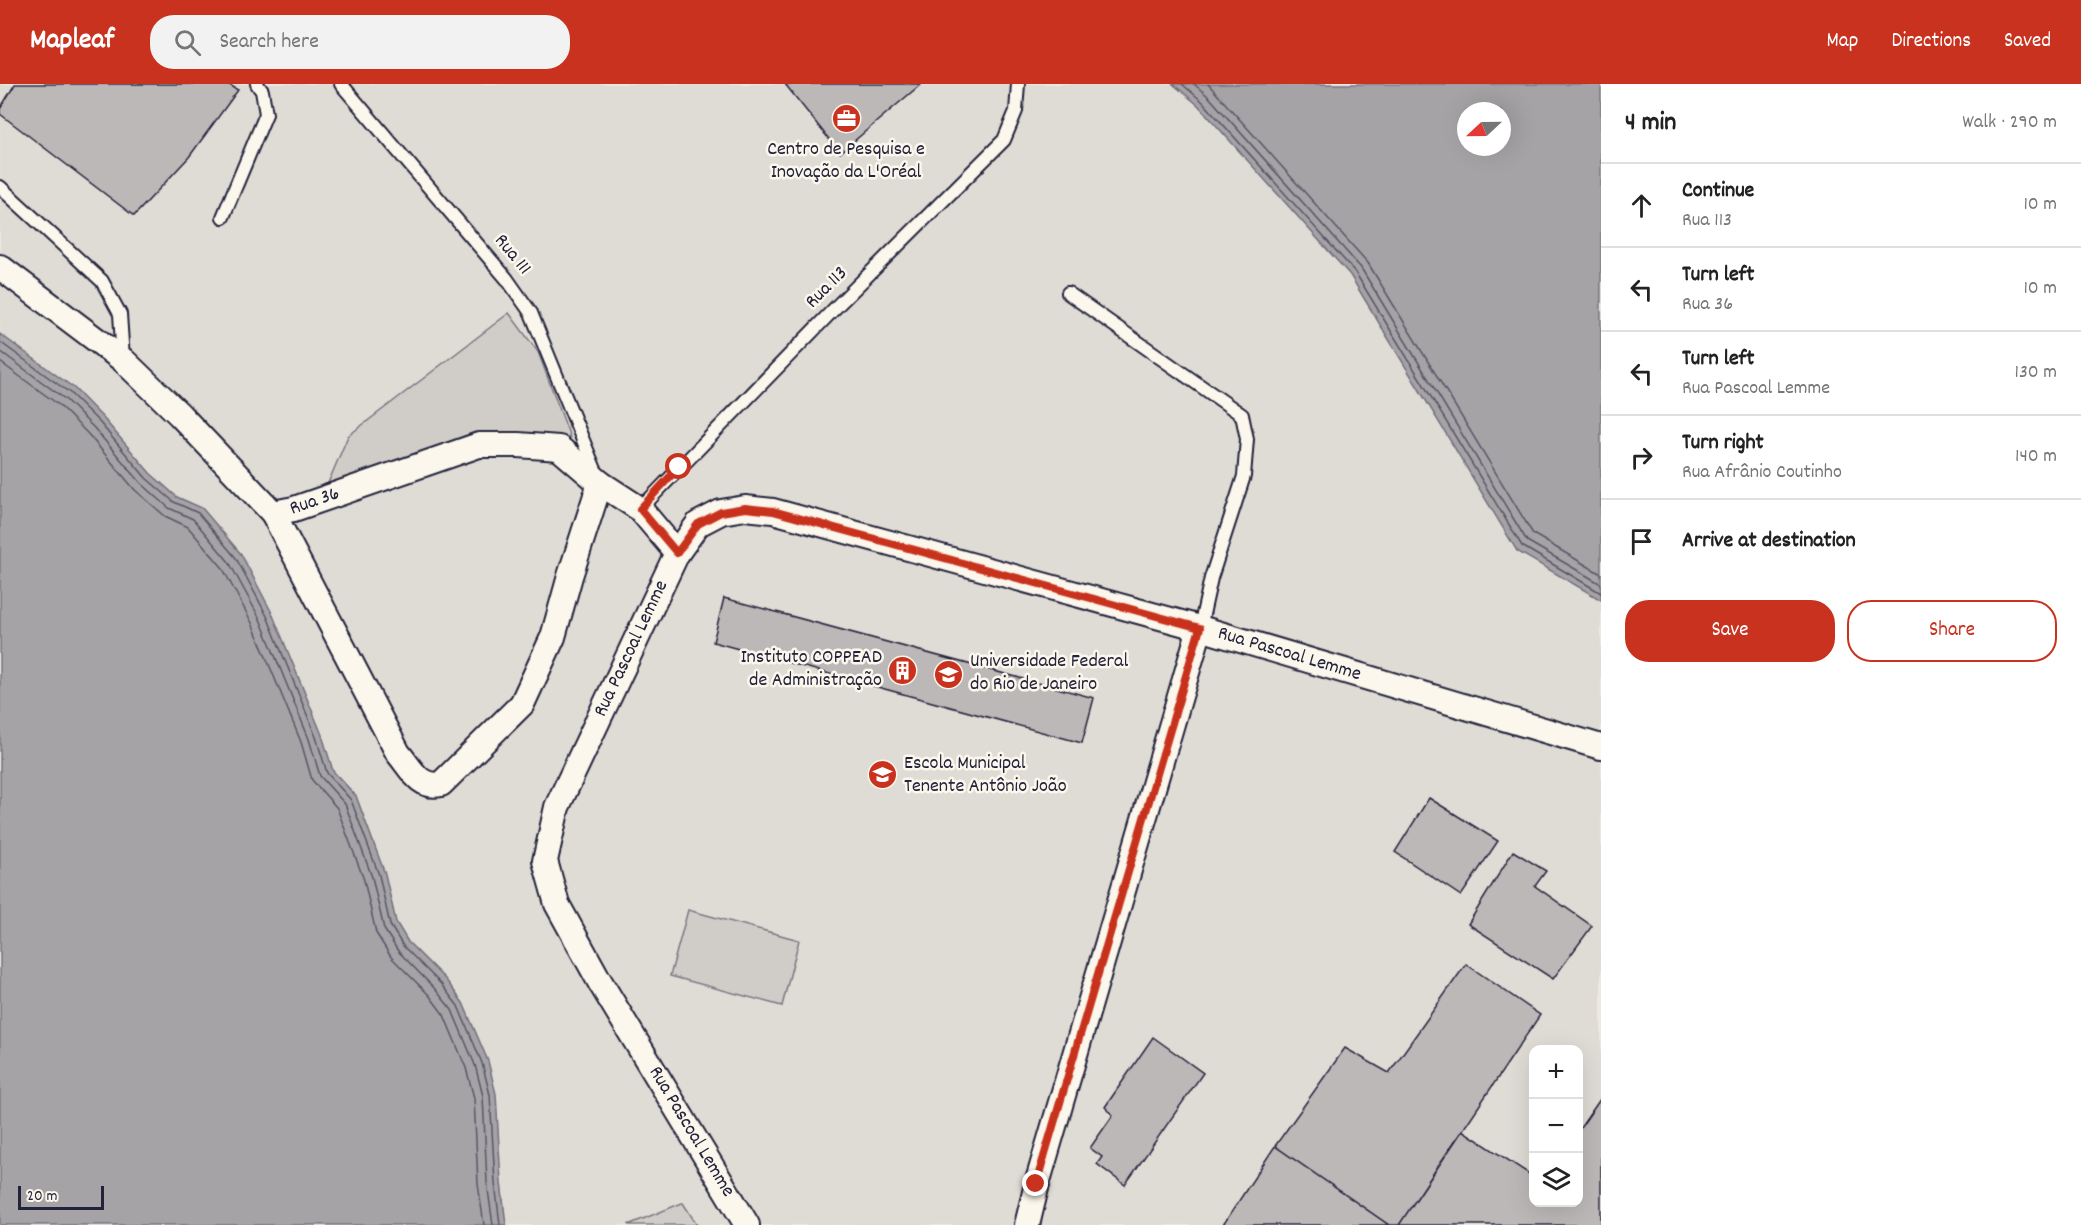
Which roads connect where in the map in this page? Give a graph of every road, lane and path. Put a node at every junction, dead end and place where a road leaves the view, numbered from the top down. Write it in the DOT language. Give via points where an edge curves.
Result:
graph roads {
  1 [pos="257,84"];
  2 [pos="341,84"];
  3 [pos="1018,84"];
  4 [pos="0,187"];
  5 [pos="223,217"];
  6 [pos="0,267"];
  7 [pos="1068,293"];
  8 [pos="123,360"];
  9 [pos="600,483"];
  10 [pos="640,509"];
  11 [pos="273,513"];
  12 [pos="677,553"];
  13 [pos="1200,628"];
  14 [pos="1601,747"];
  15 [pos="747,1225"];
  16 [pos="1027,1225"];
  1 -- 5 [label="lane" via="266,114"];
  2 -- 9 [label="lane, Rua 111" via="507,279 531,313"];
  3 -- 10 [label="lane, Rua 113" via="1016,111 1004,140"];
  4 -- 8 [label="lane" via="102,280 120,314"];
  6 -- 8 [label="street, Rua 36"];
  7 -- 13 [label="lane" via="1242,415 1246,439 1244,476 1211,578"];
  8 -- 11 [label="street, Rua 36"];
  9 -- 10 [label="street, Rua 36"];
  9 -- 11 [label="street, Rua 36" via="559,448 479,445"];
  9 -- 11 [label="street" via="553,637 522,704 441,784 432,786 424,784 398,753"];
  10 -- 12 [label="street, Rua 36"];
  12 -- 13 [label="street, Rua Pascoal Lemme" via="698,524 721,512 745,508 773,511"];
  12 -- 15 [label="street, Rua Pascoal Lemme" via="557,807 545,861 557,904 600,982"];
  13 -- 14 [label="street, Rua Pascoal Lemme"];
  13 -- 16 [label="street"];
}
